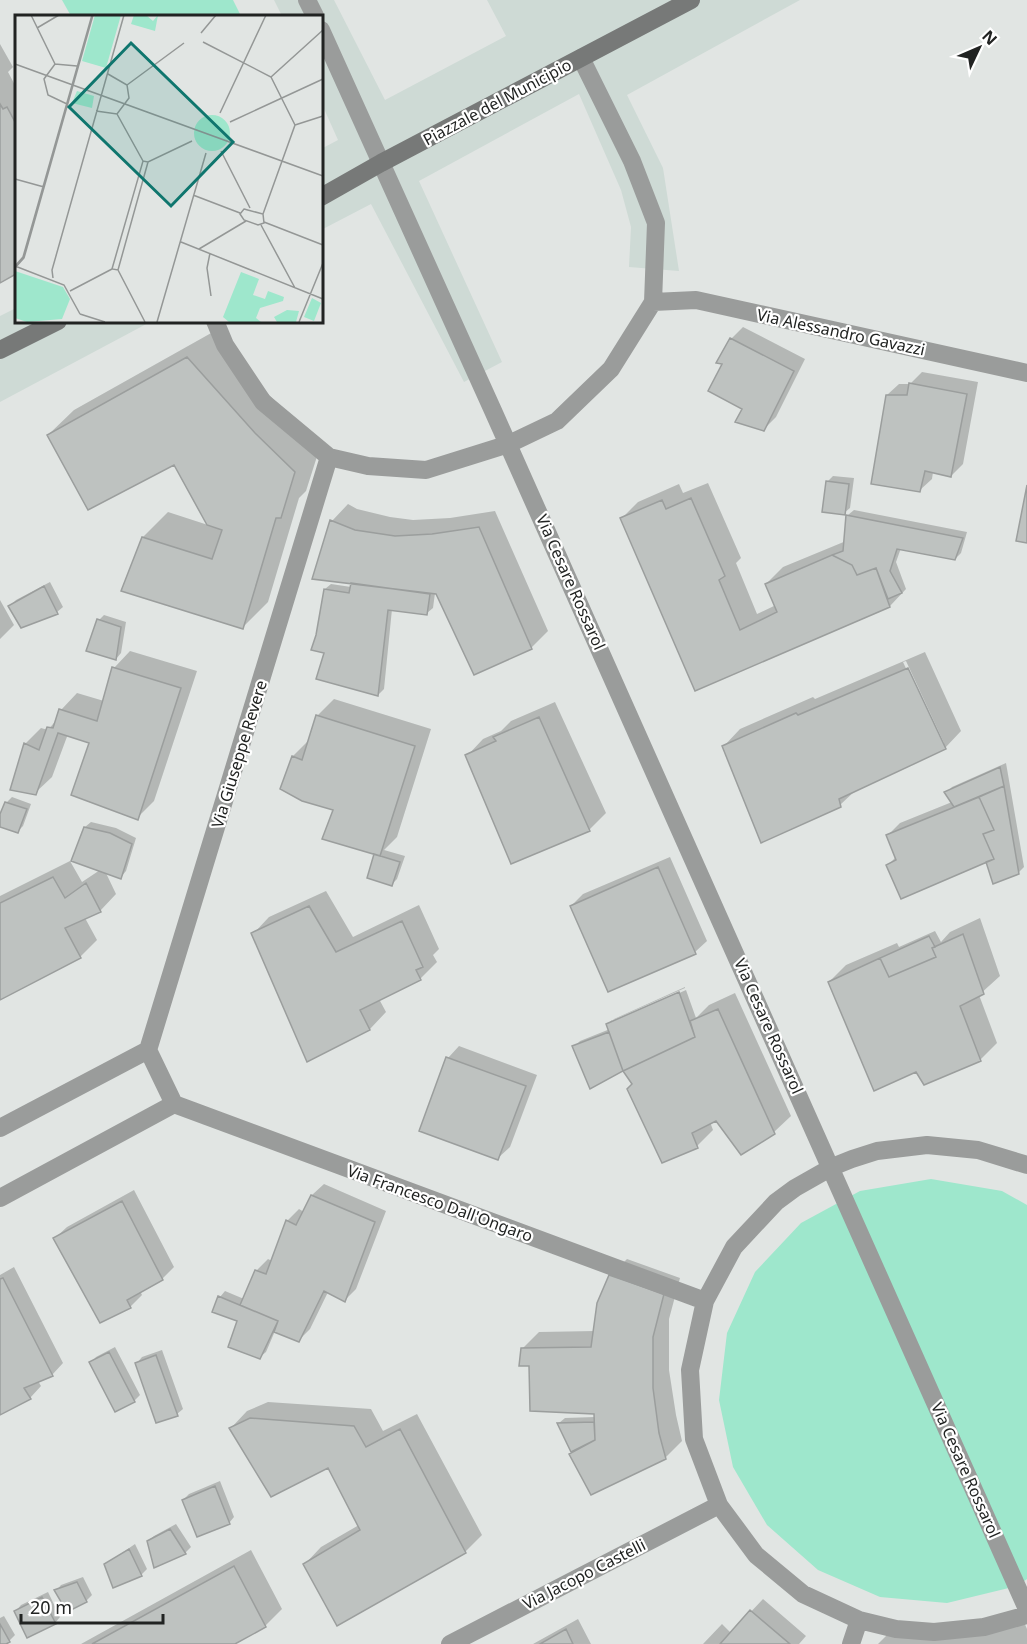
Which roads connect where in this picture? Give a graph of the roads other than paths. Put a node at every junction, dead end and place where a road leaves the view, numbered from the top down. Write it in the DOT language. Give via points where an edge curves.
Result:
graph roads {
  1 [pos="307,0"];
  2 [pos="691,0"];
  3 [pos="314,15"];
  4 [pos="322,32"];
  5 [pos="581,58"];
  6 [pos="381,163"];
  7 [pos="322,196"];
  8 [pos="653,302"];
  9 [pos="56,322"];
  10 [pos="215,322"];
  11 [pos="0,350"];
  12 [pos="1027,373"];
  13 [pos="509,444"];
  14 [pos="329,458"];
  15 [pos="148,1050"];
  16 [pos="174,1104"];
  17 [pos="0,1128"];
  18 [pos="1027,1165"];
  19 [pos="832,1167"];
  20 [pos="0,1198"];
  21 [pos="705,1301"];
  22 [pos="719,1505"];
  23 [pos="1027,1609"];
  24 [pos="1027,1615"];
  25 [pos="859,1620"];
  26 [pos="450,1644"];
  27 [pos="851,1644"];
  1 -- 3 [label="street"];
  2 -- 5 [label="street"];
  4 -- 6 [label="street"];
  5 -- 6 [label="street, Piazzale del Municipio"];
  5 -- 8 [label="street, Piazzale del Municipio" via="632,161 656,223"];
  6 -- 7 [label="street, Piazzale del Municipio"];
  6 -- 13 [label="street"];
  8 -- 12 [label="street, Via Alessandro Gavazzi" via="696,300"];
  8 -- 13 [label="street, Piazzale del Municipio" via="611,369 557,421"];
  9 -- 11 [label="street"];
  10 -- 14 [label="street, Piazzale del Municipio" via="225,345 263,402"];
  13 -- 14 [label="street, Piazzale del Municipio" via="426,470 368,466"];
  13 -- 19 [label="street, Via Cesare Rossarol"];
  14 -- 15 [label="street, Via Giuseppe Revere"];
  15 -- 16 [label="street"];
  15 -- 17 [label="street"];
  16 -- 20 [label="street"];
  16 -- 21 [label="street, Via Francesco Dall'Ongaro"];
  18 -- 19 [label="street" via="978,1150 927,1145 877,1151"];
  19 -- 21 [label="street" via="776,1202 734,1247"];
  19 -- 23 [label="street, Via Cesare Rossarol"];
  21 -- 22 [label="street" via="690,1370 694,1439"];
  22 -- 25 [label="street" via="764,1562 803,1594"];
  22 -- 26 [label="street, Via Jacopo Castelli"];
  24 -- 25 [label="street" via="984,1627 934,1632 896,1629"];
  25 -- 27 [label="street"];
}
